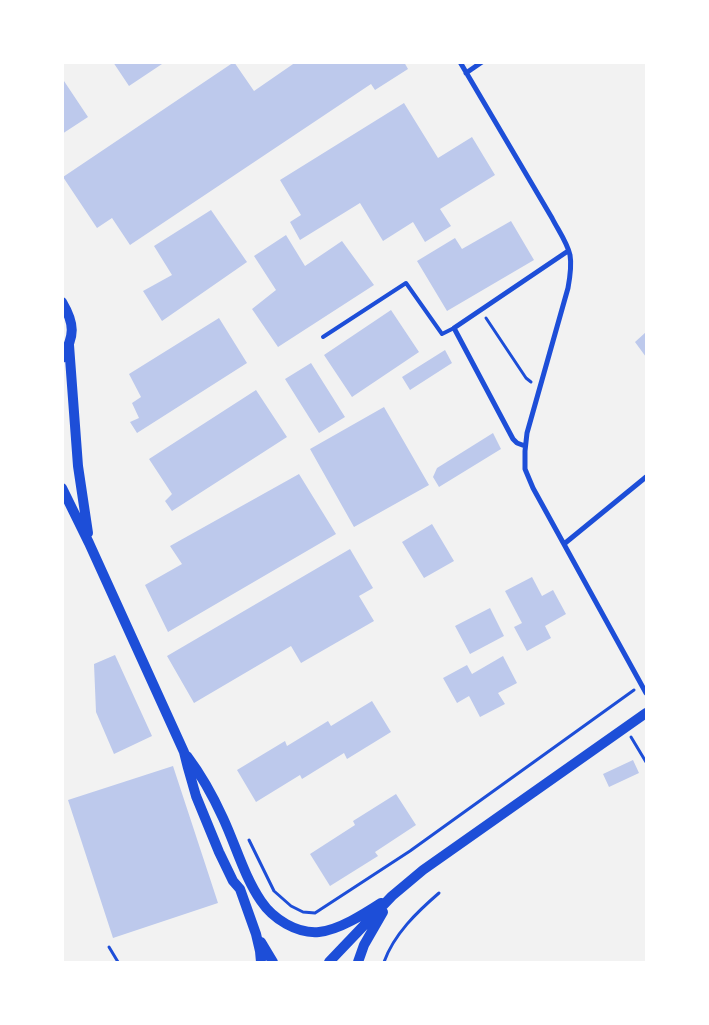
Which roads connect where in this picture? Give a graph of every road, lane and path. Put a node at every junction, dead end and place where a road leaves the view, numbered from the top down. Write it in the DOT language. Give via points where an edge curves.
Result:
graph roads {
  1 [pos="460,62"];
  2 [pos="482,62"];
  3 [pos="466,73"];
  4 [pos="568,251"];
  5 [pos="63,300"];
  6 [pos="481,310"];
  7 [pos="454,328"];
  8 [pos="323,337"];
  9 [pos="70,345"];
  10 [pos="62,358"];
  11 [pos="541,386"];
  12 [pos="525,449"];
  13 [pos="646,477"];
  14 [pos="62,488"];
  15 [pos="89,543"];
  16 [pos="564,544"];
  17 [pos="642,684"];
  18 [pos="646,693"];
  19 [pos="646,713"];
  20 [pos="626,728"];
  21 [pos="184,752"];
  22 [pos="646,762"];
  23 [pos="249,840"];
  24 [pos="235,849"];
  25 [pos="240,890"];
  26 [pos="439,893"];
  27 [pos="392,896"];
  28 [pos="256,934"];
  29 [pos="109,947"];
  30 [pos="118,962"];
  31 [pos="261,962"];
  32 [pos="272,962"];
  33 [pos="329,962"];
  34 [pos="358,962"];
  35 [pos="384,962"];
  1 -- 3 [label="street"];
  2 -- 3 [label="street"];
  3 -- 4 [label="street" via="552,218"];
  4 -- 6 [label="street"];
  4 -- 11 [label="street" via="568,288"];
  5 -- 9 [label="main road" via="70,315"];
  6 -- 7 [label="street"];
  6 -- 11 [label="path" via="526,378"];
  7 -- 8 [label="lane" via="442,334 406,283"];
  7 -- 12 [label="street" via="514,439"];
  9 -- 10 [label="main road"];
  9 -- 15 [label="main road" via="78,466"];
  11 -- 12 [label="street"];
  12 -- 16 [label="street" via="525,469"];
  13 -- 16 [label="street"];
  14 -- 15 [label="main road"];
  15 -- 21 [label="main road"];
  16 -- 17 [label="street"];
  17 -- 18 [label="street"];
  17 -- 23 [label="path" via="410,851 315,912 303,912 291,906 274,891"];
  19 -- 20 [label="main road"];
  20 -- 22 [label="path"];
  20 -- 27 [label="main road" via="423,870"];
  21 -- 24 [label="main road" via="208,786"];
  21 -- 25 [label="main road" via="196,796 219,852"];
  24 -- 25 [label="main road"];
  24 -- 27 [label="main road" via="262,902 286,924 302,930 319,932 338,927"];
  25 -- 28 [label="main road"];
  26 -- 35 [label="path" via="399,933"];
  27 -- 33 [label="main road"];
  27 -- 34 [label="main road"];
  28 -- 31 [label="main road"];
  28 -- 32 [label="main road"];
  29 -- 30 [label="path"];
}
